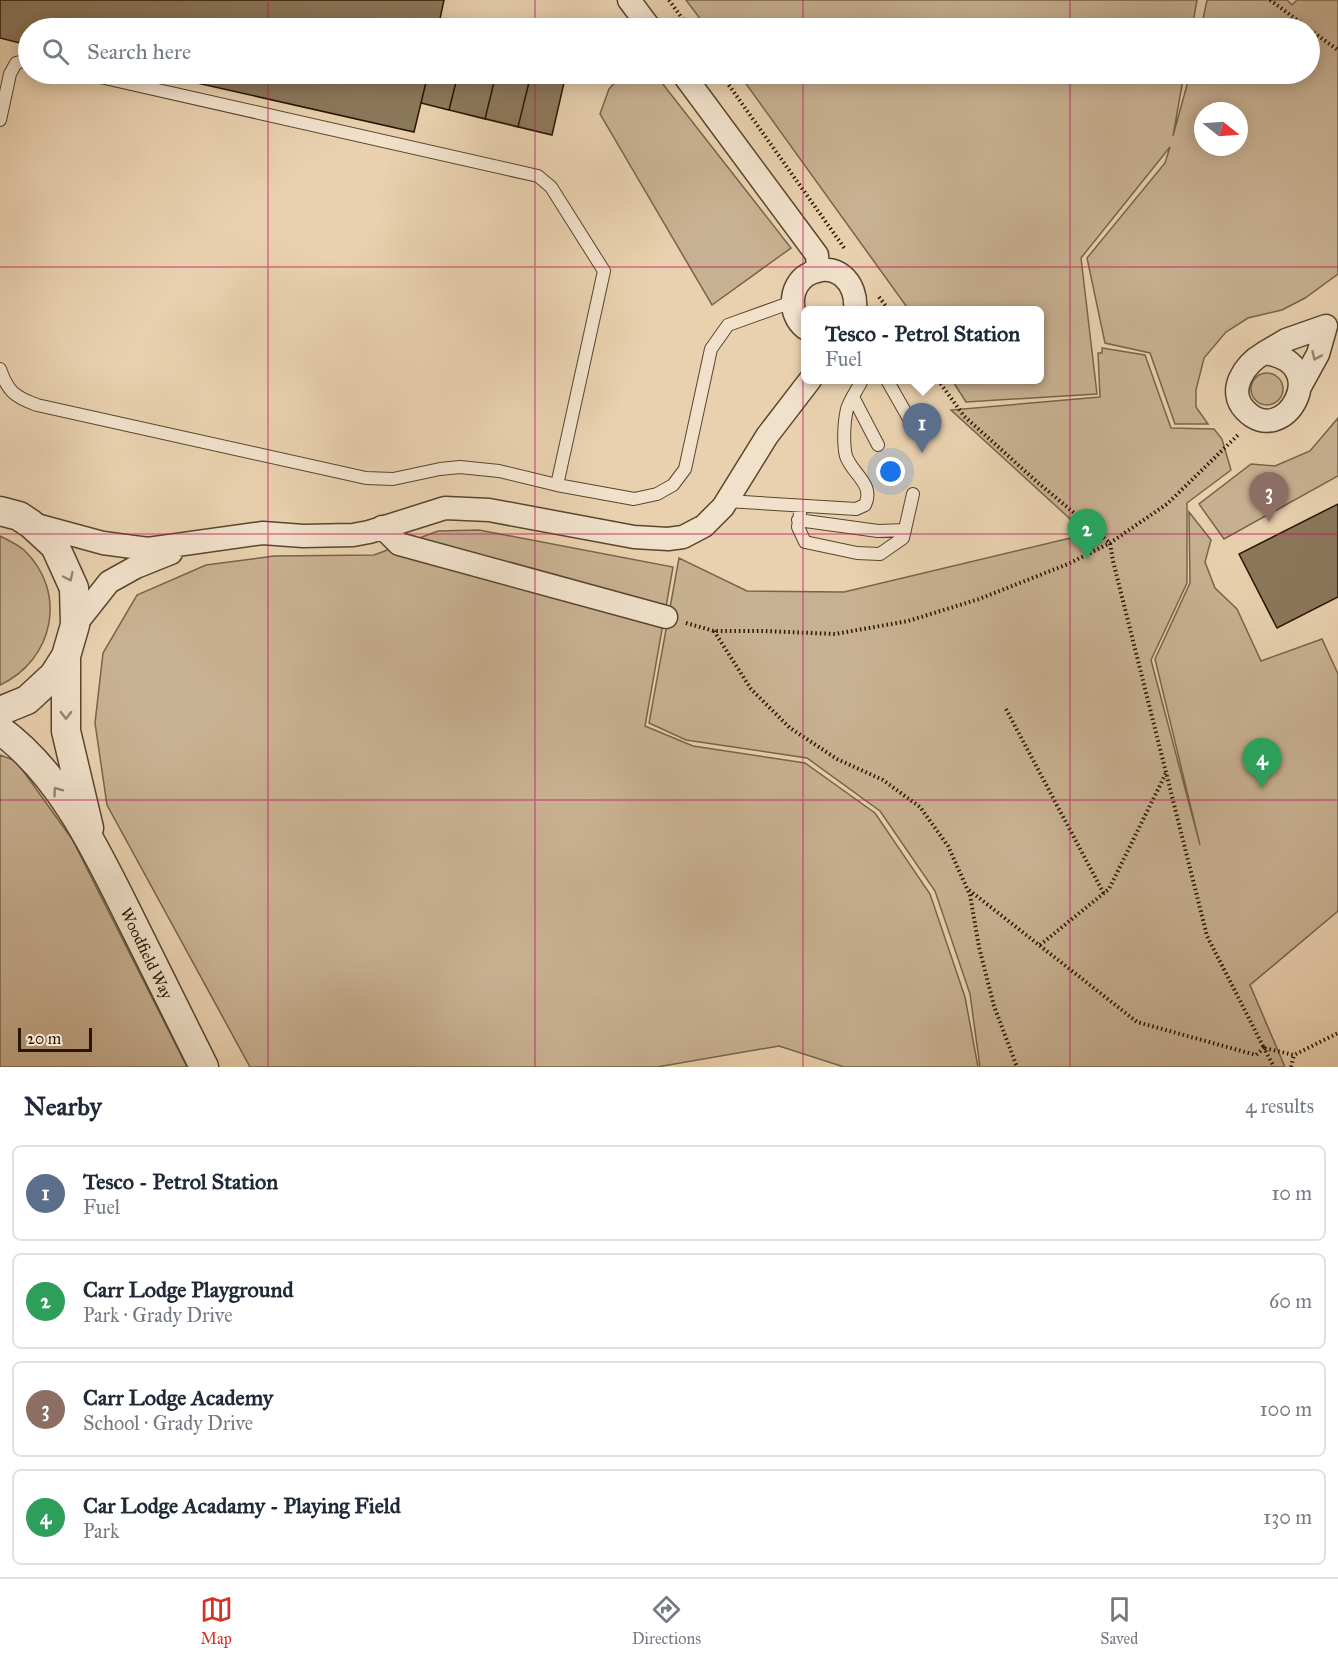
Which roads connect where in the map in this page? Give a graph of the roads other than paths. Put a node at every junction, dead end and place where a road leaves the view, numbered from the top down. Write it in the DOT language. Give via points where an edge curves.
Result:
graph roads {
  1 [pos="629,0"];
  2 [pos="642,18"];
  3 [pos="18,62"];
  4 [pos="131,84"];
  5 [pos="690,84"];
  6 [pos="0,120"];
  7 [pos="818,271"];
  8 [pos="792,302"];
  9 [pos="855,306"];
  10 [pos="1332,321"];
  11 [pos="801,324"];
  12 [pos="1264,353"];
  13 [pos="0,369"];
  14 [pos="806,384"];
  15 [pos="860,384"];
  16 [pos="889,384"];
  17 [pos="1301,385"];
  18 [pos="853,397"];
  19 [pos="912,424"];
  20 [pos="878,445"];
  21 [pos="557,485"];
  22 [pos="913,494"];
  23 [pos="727,501"];
  24 [pos="801,506"];
  25 [pos="13,514"];
  26 [pos="798,520"];
  27 [pos="382,527"];
  28 [pos="905,530"];
  29 [pos="200,541"];
  30 [pos="666,617"];
  31 [pos="75,625"];
  32 [pos="66,656"];
  33 [pos="0,711"];
  34 [pos="0,730"];
  35 [pos="91,839"];
  36 [pos="204,1067"];
  1 -- 2 [label="street"];
  3 -- 6 [label="lane" via="10,74"];
  4 -- 21 [label="lane" via="538,176 551,187 604,271"];
  5 -- 7 [label="street" via="817,255"];
  7 -- 8 [label="street" via="799,282"];
  7 -- 9 [label="street" via="832,271 850,282"];
  8 -- 11 [label="street"];
  8 -- 21 [label="lane" via="728,325 711,349 685,469 673,485 657,494 634,499"];
  10 -- 12 [label="street"];
  10 -- 17 [label="street, one-way"];
  12 -- 17 [label="street" via="1289,362"];
  12 -- 17 [label="street" via="1243,369 1237,398 1243,409 1255,419 1282,417 1293,409"];
  13 -- 21 [label="lane" via="12,392 37,405 366,477 393,479 460,466"];
  14 -- 23 [label="street" via="767,436"];
  15 -- 18 [label="lane"];
  16 -- 19 [label="lane"];
  18 -- 20 [label="lane"];
  18 -- 24 [label="lane" via="847,408 844,444 847,458 867,488 865,506"];
  22 -- 28 [label="lane"];
  23 -- 24 [label="lane"];
  23 -- 27 [label="street" via="704,526 683,537 668,539 634,537 489,510 446,508"];
  24 -- 26 [label="lane"];
  25 -- 29 [label="street" via="104,543 148,549"];
  25 -- 31 [label="street, one-way" via="55,546 74,588"];
  26 -- 28 [label="lane" via="878,531"];
  26 -- 28 [label="lane" via="804,543 857,553 880,554 903,538"];
  27 -- 29 [label="street" via="353,535 263,533"];
  27 -- 30 [label="street" via="399,544"];
  29 -- 31 [label="street" via="109,582"];
  31 -- 32 [label="street"];
  32 -- 33 [label="street" via="54,675 27,700"];
  32 -- 35 [label="street, Woodfield Way, one-way" via="66,731"];
  35 -- 34 [label="street, Woodfield Way, one-way" via="21,745"];
  35 -- 36 [label="street, Woodfield Way"];
}
